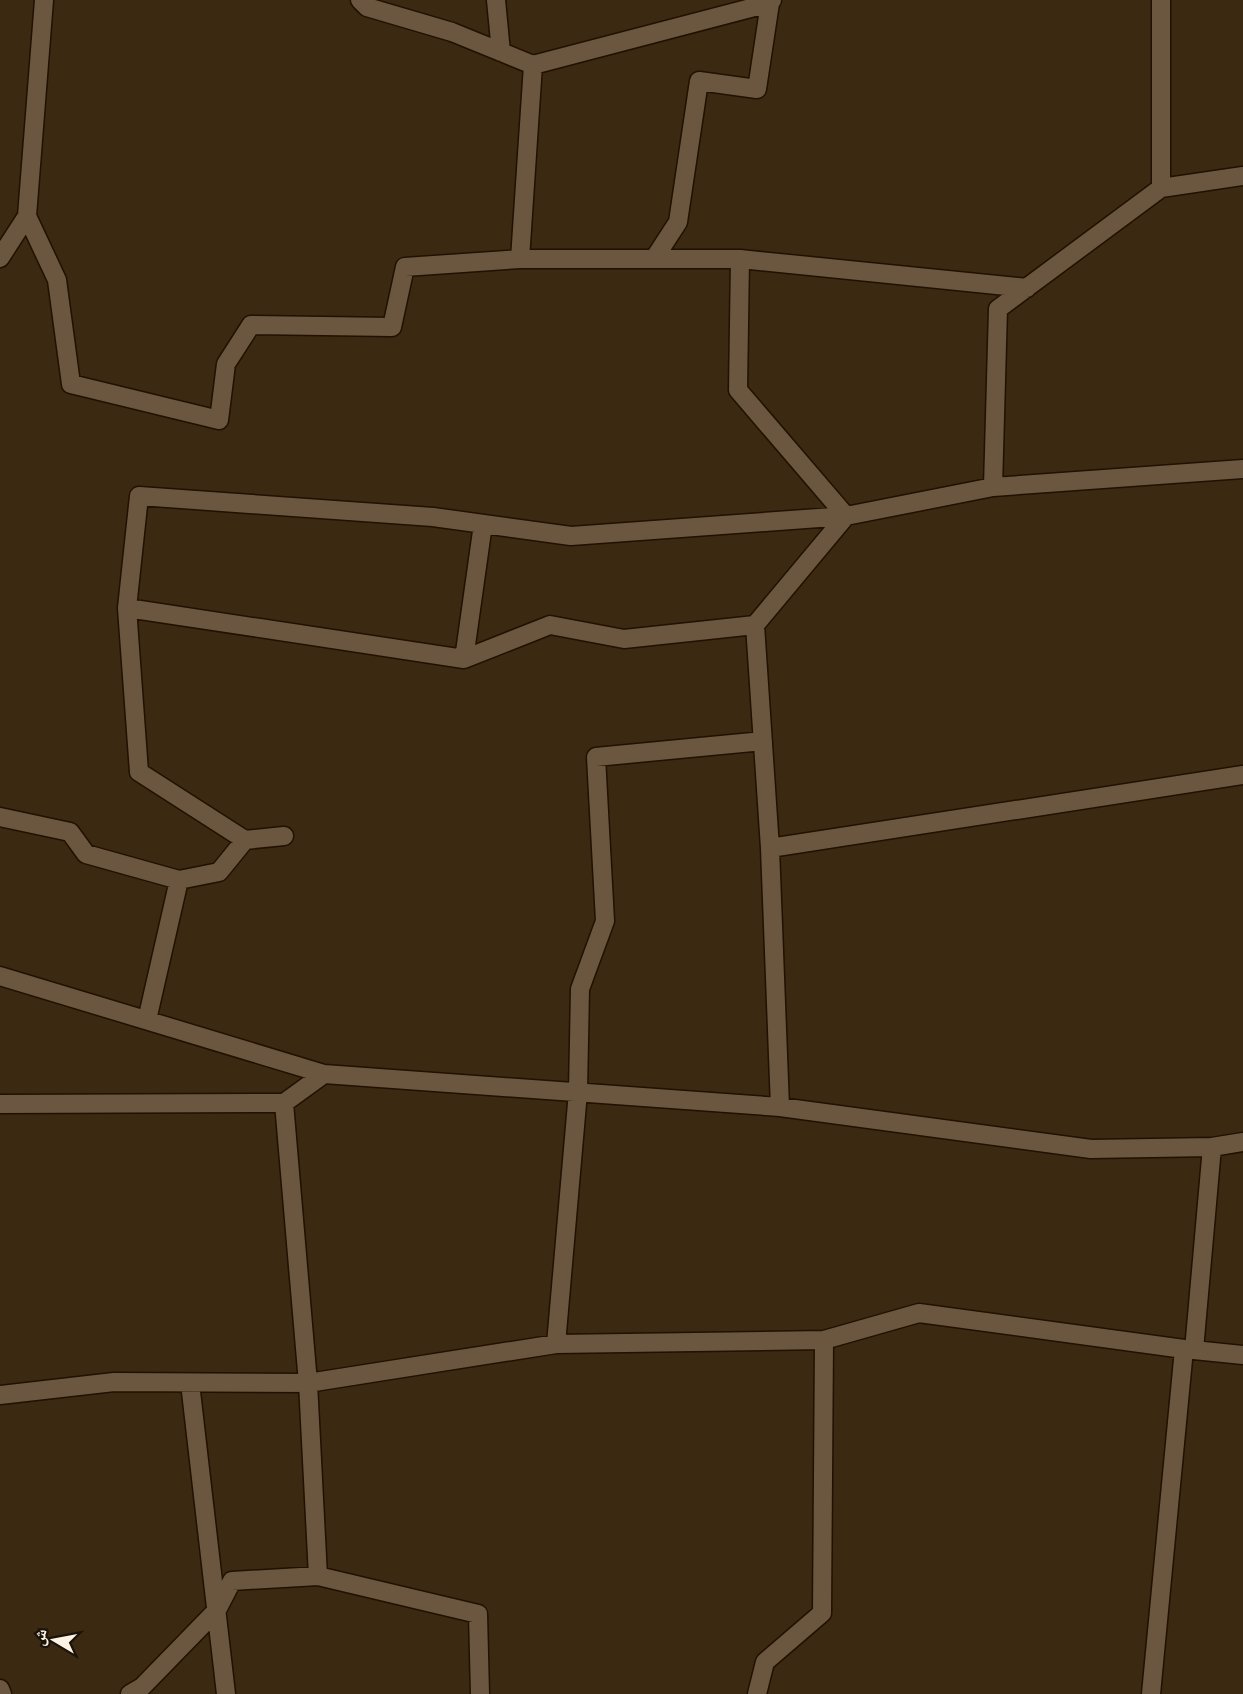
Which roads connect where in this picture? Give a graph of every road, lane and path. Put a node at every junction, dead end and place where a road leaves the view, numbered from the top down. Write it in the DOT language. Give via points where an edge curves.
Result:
graph roads {
  1 [pos="44,0"];
  2 [pos="360,0"];
  3 [pos="496,0"];
  4 [pos="1161,0"];
  5 [pos="771,2"];
  6 [pos="501,52"];
  7 [pos="533,65"];
  8 [pos="1243,176"];
  9 [pos="1161,188"];
  10 [pos="27,216"];
  11 [pos="0,258"];
  12 [pos="520,259"];
  13 [pos="654,259"];
  14 [pos="740,259"];
  15 [pos="1027,288"];
  16 [pos="1243,469"];
  17 [pos="993,487"];
  18 [pos="846,516"];
  19 [pos="483,524"];
  20 [pos="127,608"];
  21 [pos="755,626"];
  22 [pos="464,659"];
  23 [pos="763,741"];
  24 [pos="1243,775"];
  25 [pos="0,817"];
  26 [pos="284,837"];
  27 [pos="245,840"];
  28 [pos="770,848"];
  29 [pos="179,880"];
  30 [pos="0,976"];
  31 [pos="147,1020"];
  32 [pos="324,1074"];
  33 [pos="578,1092"];
  34 [pos="284,1102"];
  35 [pos="0,1104"];
  36 [pos="780,1107"];
  37 [pos="1243,1142"];
  38 [pos="1212,1147"];
  39 [pos="824,1340"];
  40 [pos="556,1344"];
  41 [pos="1189,1350"];
  42 [pos="1243,1355"];
  43 [pos="190,1383"];
  44 [pos="309,1383"];
  45 [pos="0,1395"];
  46 [pos="318,1576"];
  47 [pos="217,1610"];
  48 [pos="0,1689"];
  49 [pos="2,1694"];
  50 [pos="130,1694"];
  51 [pos="226,1694"];
  52 [pos="480,1694"];
  53 [pos="757,1694"];
  54 [pos="1151,1694"];
  1 -- 10 [label="street"];
  2 -- 6 [label="street" via="367,7"];
  3 -- 6 [label="street"];
  4 -- 9 [label="street"];
  5 -- 7 [label="street"];
  5 -- 13 [label="street" via="758,89 699,81 678,222"];
  6 -- 7 [label="street"];
  7 -- 12 [label="street"];
  8 -- 9 [label="street"];
  9 -- 15 [label="street"];
  10 -- 11 [label="street"];
  10 -- 12 [label="street" via="57,280 71,384 219,420 226,364 251,325 392,327 405,267"];
  12 -- 13 [label="street"];
  13 -- 14 [label="street"];
  14 -- 15 [label="street"];
  14 -- 18 [label="street" via="738,390"];
  15 -- 17 [label="street" via="998,309"];
  16 -- 17 [label="street"];
  17 -- 18 [label="street"];
  18 -- 19 [label="street" via="571,536"];
  18 -- 21 [label="street"];
  19 -- 20 [label="street" via="139,496"];
  19 -- 22 [label="street"];
  20 -- 22 [label="street"];
  20 -- 27 [label="street" via="139,772"];
  21 -- 22 [label="street" via="624,639 549,625"];
  21 -- 23 [label="street"];
  23 -- 28 [label="street"];
  23 -- 33 [label="street" via="596,757 605,921 580,989"];
  24 -- 28 [label="street"];
  25 -- 29 [label="street" via="69,832 86,854"];
  26 -- 27 [label="street"];
  27 -- 29 [label="street" via="219,872"];
  28 -- 36 [label="street"];
  29 -- 31 [label="street"];
  30 -- 31 [label="street"];
  31 -- 32 [label="street"];
  32 -- 33 [label="street"];
  32 -- 34 [label="street"];
  33 -- 36 [label="street"];
  33 -- 40 [label="street"];
  34 -- 35 [label="street"];
  34 -- 44 [label="street"];
  36 -- 38 [label="street" via="1091,1149"];
  37 -- 38 [label="street"];
  38 -- 41 [label="street"];
  39 -- 40 [label="street"];
  39 -- 41 [label="street" via="919,1313"];
  39 -- 53 [label="street" via="822,1613 765,1662"];
  40 -- 44 [label="street"];
  41 -- 42 [label="street"];
  41 -- 54 [label="street"];
  43 -- 44 [label="street"];
  43 -- 45 [label="street" via="114,1383"];
  43 -- 47 [label="street"];
  44 -- 46 [label="street"];
  46 -- 47 [label="street" via="232,1581"];
  46 -- 52 [label="street" via="478,1614"];
  47 -- 50 [label="street" via="142,1687"];
  47 -- 51 [label="street"];
  48 -- 49 [label="street"];
}
